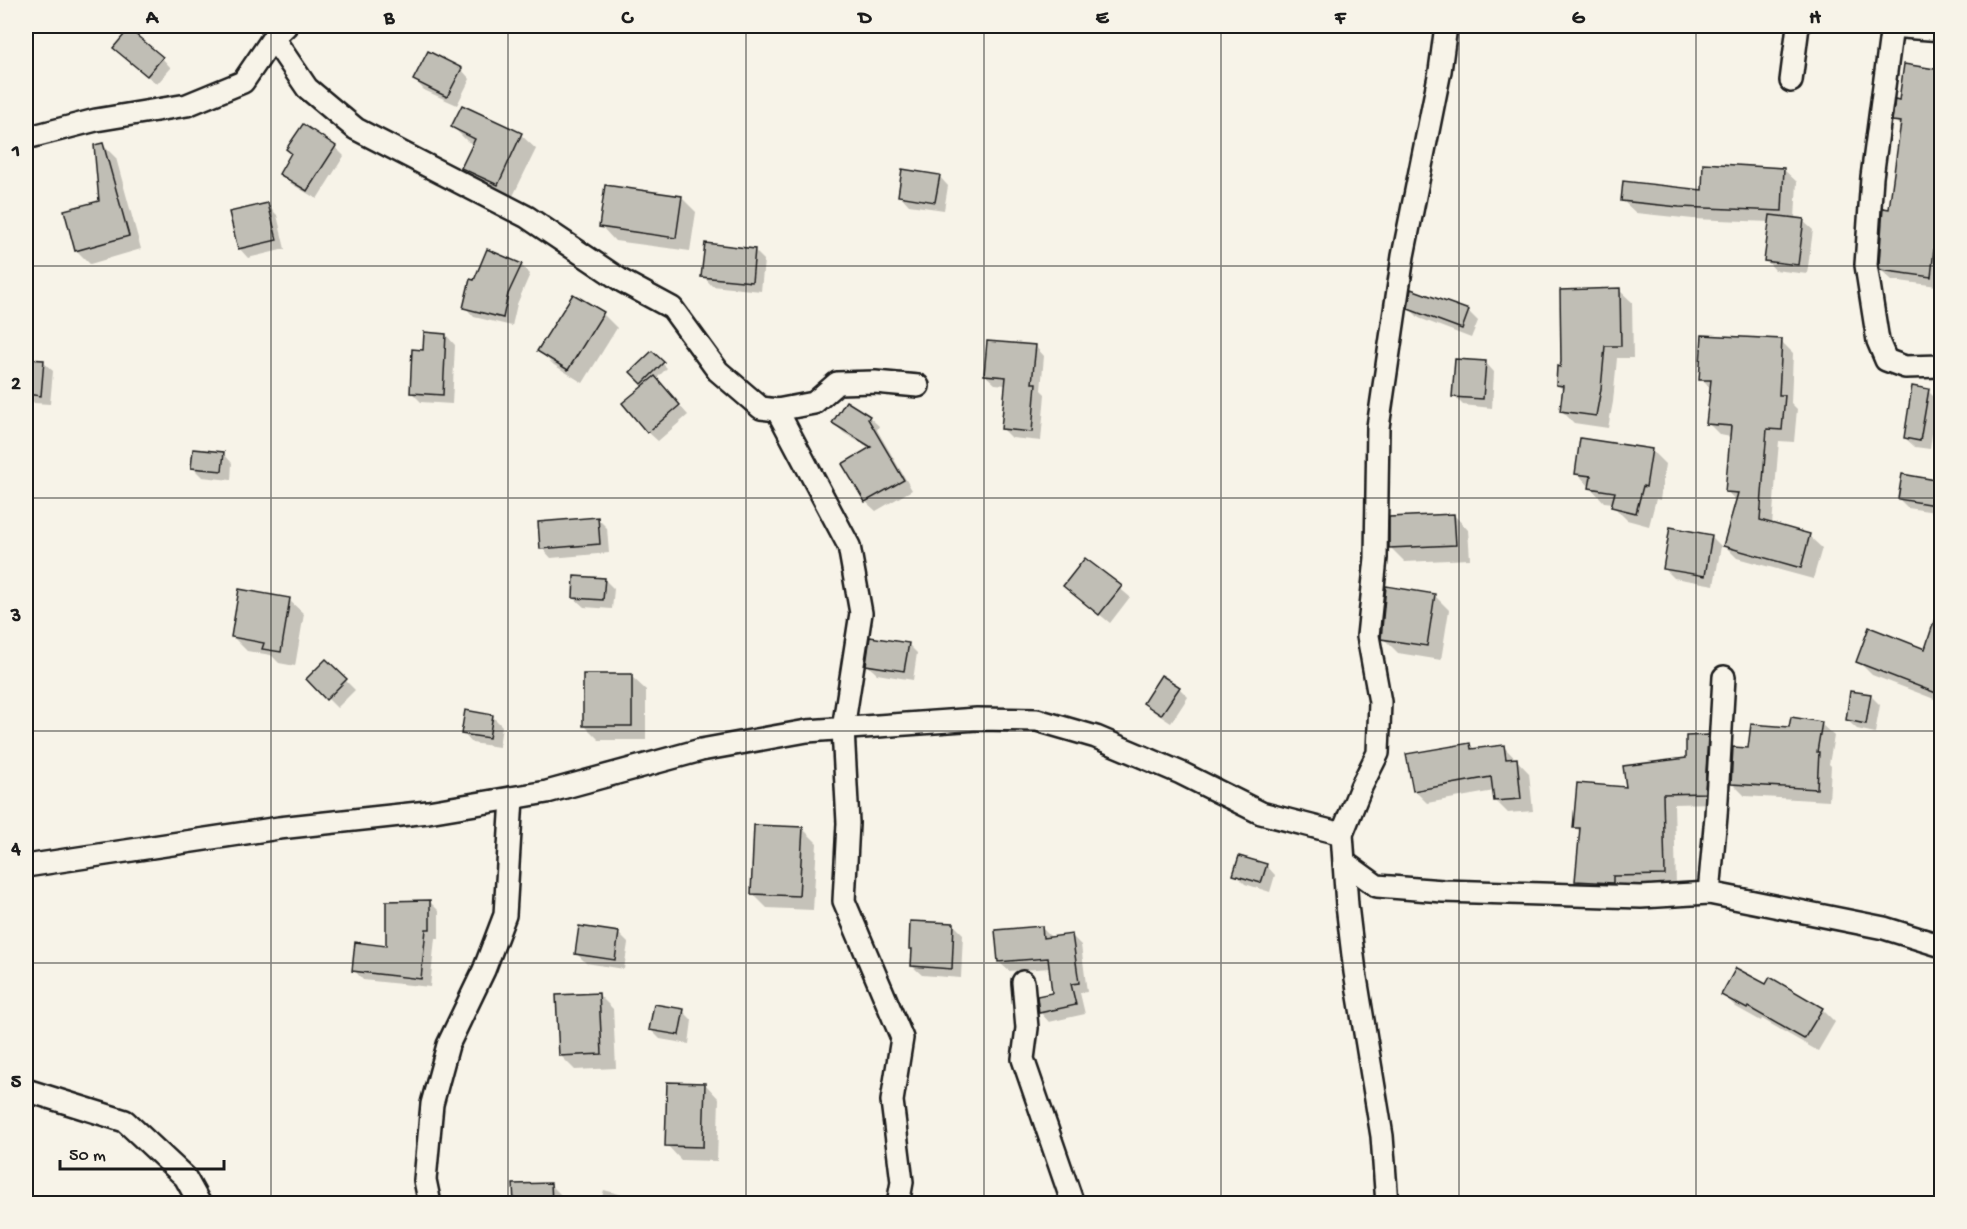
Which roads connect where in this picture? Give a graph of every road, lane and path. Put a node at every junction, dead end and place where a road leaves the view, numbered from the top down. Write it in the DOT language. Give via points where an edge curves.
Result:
graph roads {
  1 [pos="1446,26"];
  2 [pos="1798,26"];
  3 [pos="1891,26"];
  4 [pos="1941,30"];
  5 [pos="280,32"];
  6 [pos="1791,81"];
  7 [pos="26,138"];
  8 [pos="1941,366"];
  9 [pos="918,386"];
  10 [pos="777,410"];
  11 [pos="1724,677"];
  12 [pos="843,729"];
  13 [pos="512,798"];
  14 [pos="1342,834"];
  15 [pos="1344,862"];
  16 [pos="26,866"];
  17 [pos="1377,886"];
  18 [pos="1709,893"];
  19 [pos="1348,913"];
  20 [pos="1941,946"];
  21 [pos="1023,982"];
  22 [pos="26,1090"];
  23 [pos="200,1203"];
  24 [pos="430,1203"];
  25 [pos="898,1203"];
  26 [pos="1073,1203"];
  27 [pos="1387,1203"];
  1 -- 14 [label="street" via="1403,255 1378,427 1376,558 1368,636 1380,702 1378,753"];
  2 -- 6 [label="street"];
  3 -- 4 [label="street"];
  3 -- 8 [label="street" via="1872,177 1866,265 1878,341 1886,360 1905,367"];
  5 -- 7 [label="street" via="243,82 188,105 96,120"];
  5 -- 10 [label="street" via="307,88 356,129 527,217 622,281 672,308 718,370 761,408"];
  9 -- 10 [label="street" via="837,382 814,403"];
  10 -- 12 [label="street" via="849,546 861,613"];
  11 -- 18 [label="street"];
  12 -- 13 [label="street" via="807,731 701,750"];
  12 -- 14 [label="street" via="976,719 1037,720 1096,737 1171,768 1261,813"];
  12 -- 25 [label="street" via="848,823 844,902 902,1038 892,1101 902,1182"];
  13 -- 16 [label="street"];
  13 -- 24 [label="street" via="505,915 448,1045 432,1104 425,1180"];
  14 -- 15 [label="street"];
  15 -- 17 [label="street"];
  15 -- 19 [label="street"];
  17 -- 18 [label="street" via="1641,897"];
  17 -- 19 [label="street"];
  18 -- 20 [label="street" via="1884,928"];
  19 -- 27 [label="street" via="1382,1137"];
  21 -- 26 [label="street" via="1027,1028 1023,1059"];
  22 -- 23 [label="street" via="125,1121 185,1177"];
}
